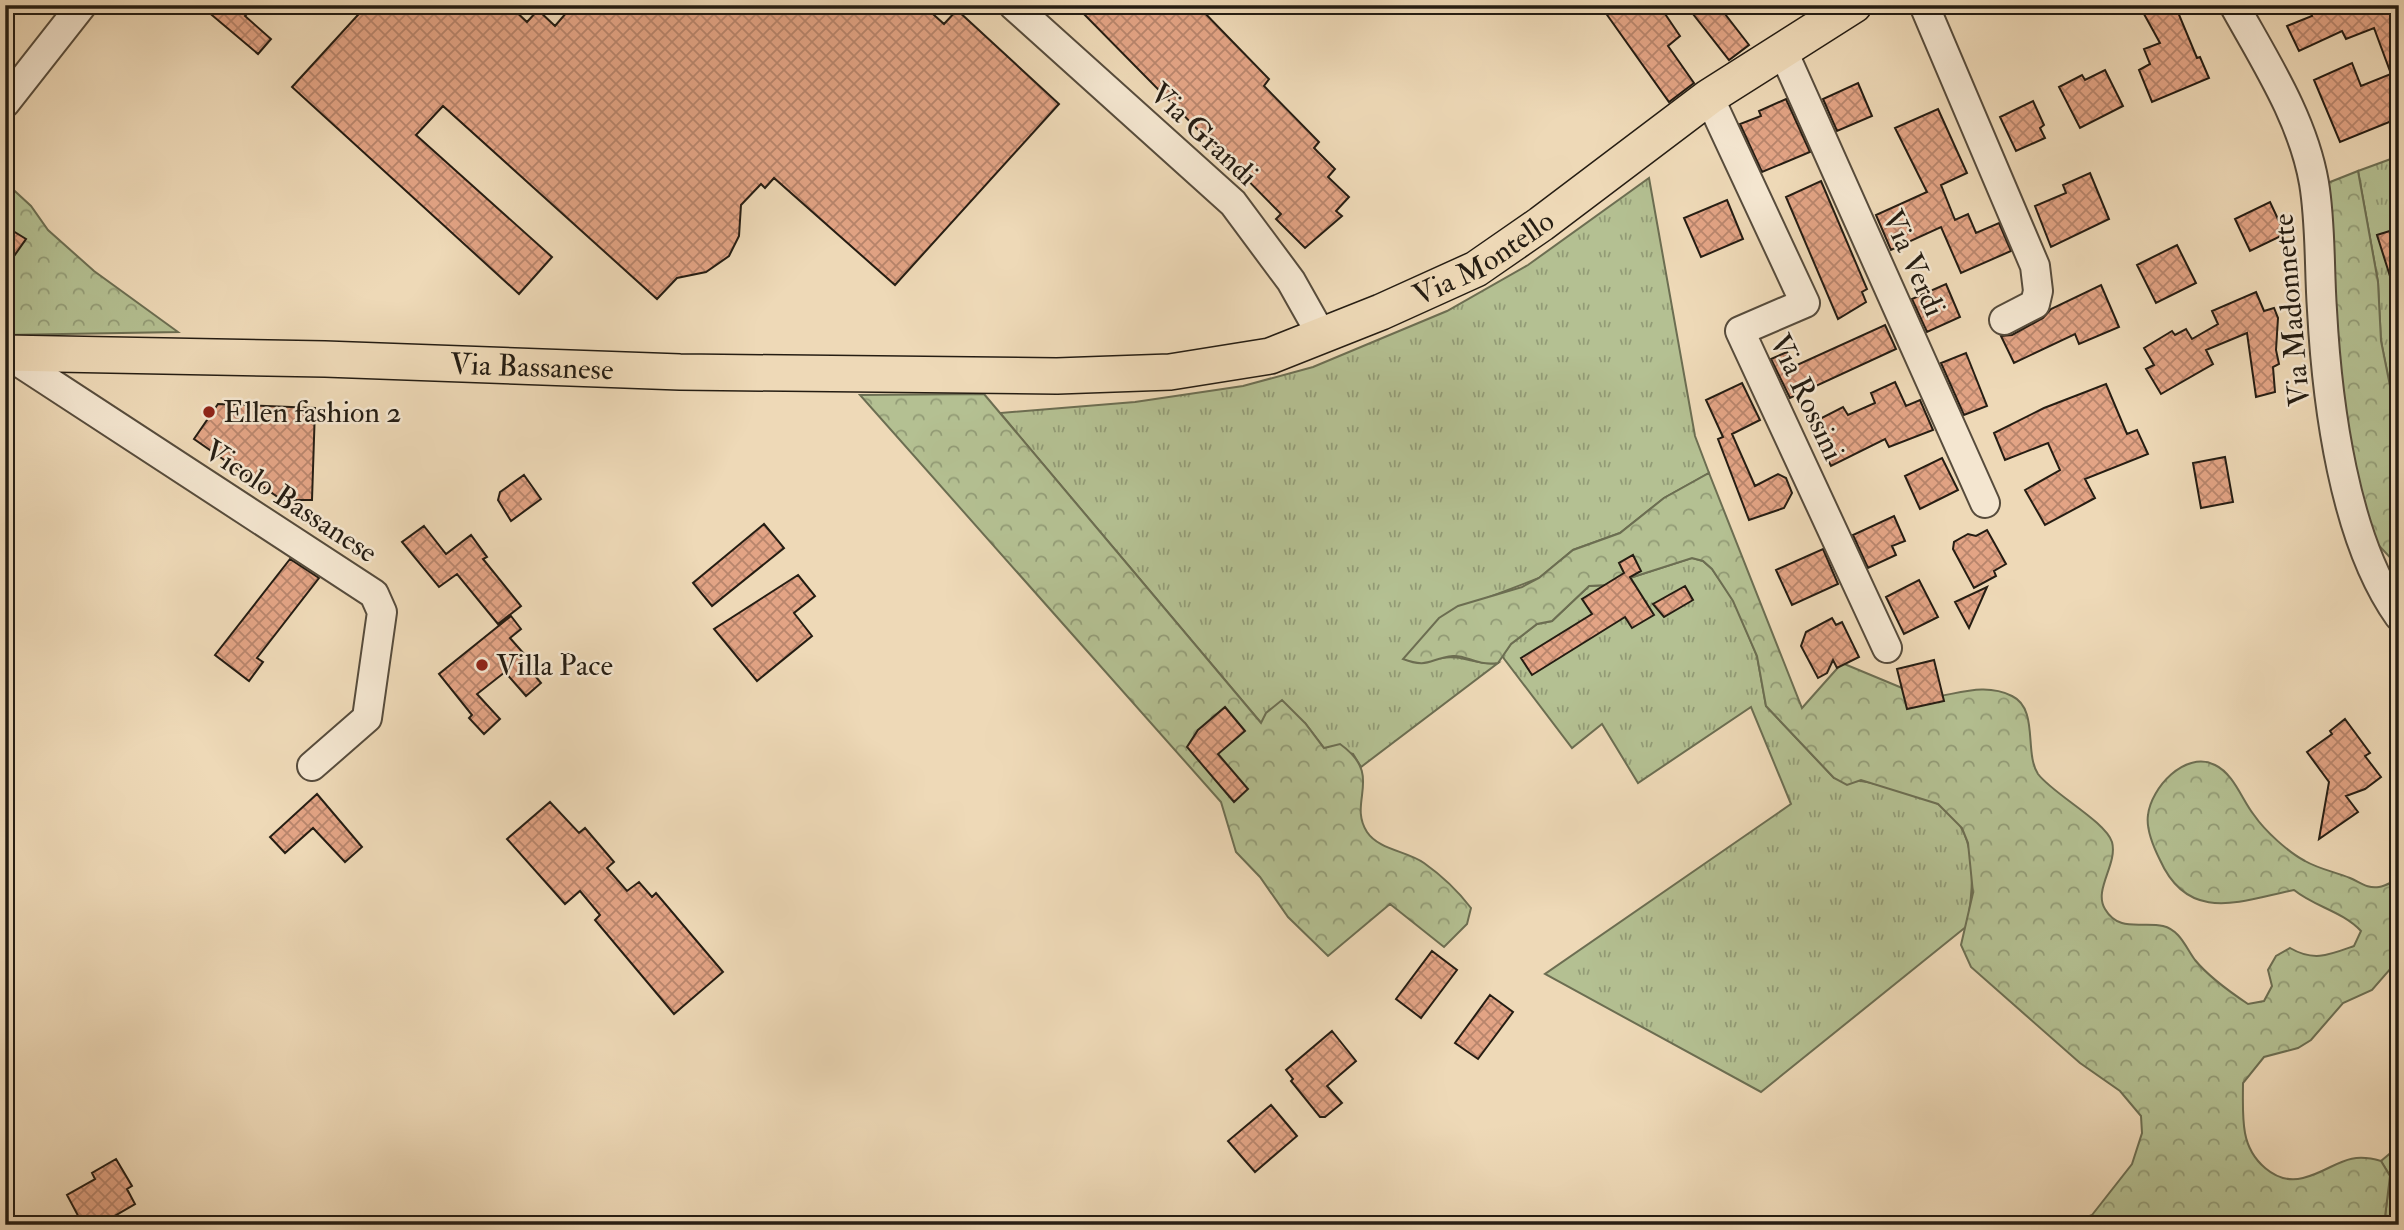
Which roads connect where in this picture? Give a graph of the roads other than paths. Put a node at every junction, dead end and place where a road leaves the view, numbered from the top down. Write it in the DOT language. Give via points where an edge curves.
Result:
graph roads {
  1 [pos="82,5"];
  2 [pos="1013,5"];
  3 [pos="1854,5"];
  4 [pos="1924,5"];
  5 [pos="2234,5"];
  6 [pos="1782,49"];
  7 [pos="1709,97"];
  8 [pos="5,103"];
  9 [pos="2004,320"];
  10 [pos="1322,336"];
  11 [pos="5,353"];
  12 [pos="1057,376"];
  13 [pos="1985,503"];
  14 [pos="2399,615"];
  15 [pos="1887,648"];
  16 [pos="312,766"];
  1 -- 8 [label="street"];
  2 -- 10 [label="street, Via Grandi" via="1233,203 1291,281"];
  3 -- 6 [label="main road, Via Montello"];
  4 -- 9 [label="street" via="2035,266 2035,304"];
  5 -- 14 [label="street, Via Madonnette" via="2276,80 2303,142 2314,184 2333,415 2357,525 2375,573"];
  6 -- 7 [label="main road, Via Montello"];
  6 -- 13 [label="street, Via Verdi"];
  7 -- 10 [label="main road, Via Montello" via="1476,270"];
  7 -- 15 [label="street, Via Rossini" via="1805,303 1740,331"];
  10 -- 12 [label="main road, Via Montello" via="1270,356 1170,372"];
  11 -- 12 [label="main road, Via Bassanese" via="680,372"];
  11 -- 16 [label="street, Vicolo Bassanese" via="374,594 382,612 367,718"];
}
